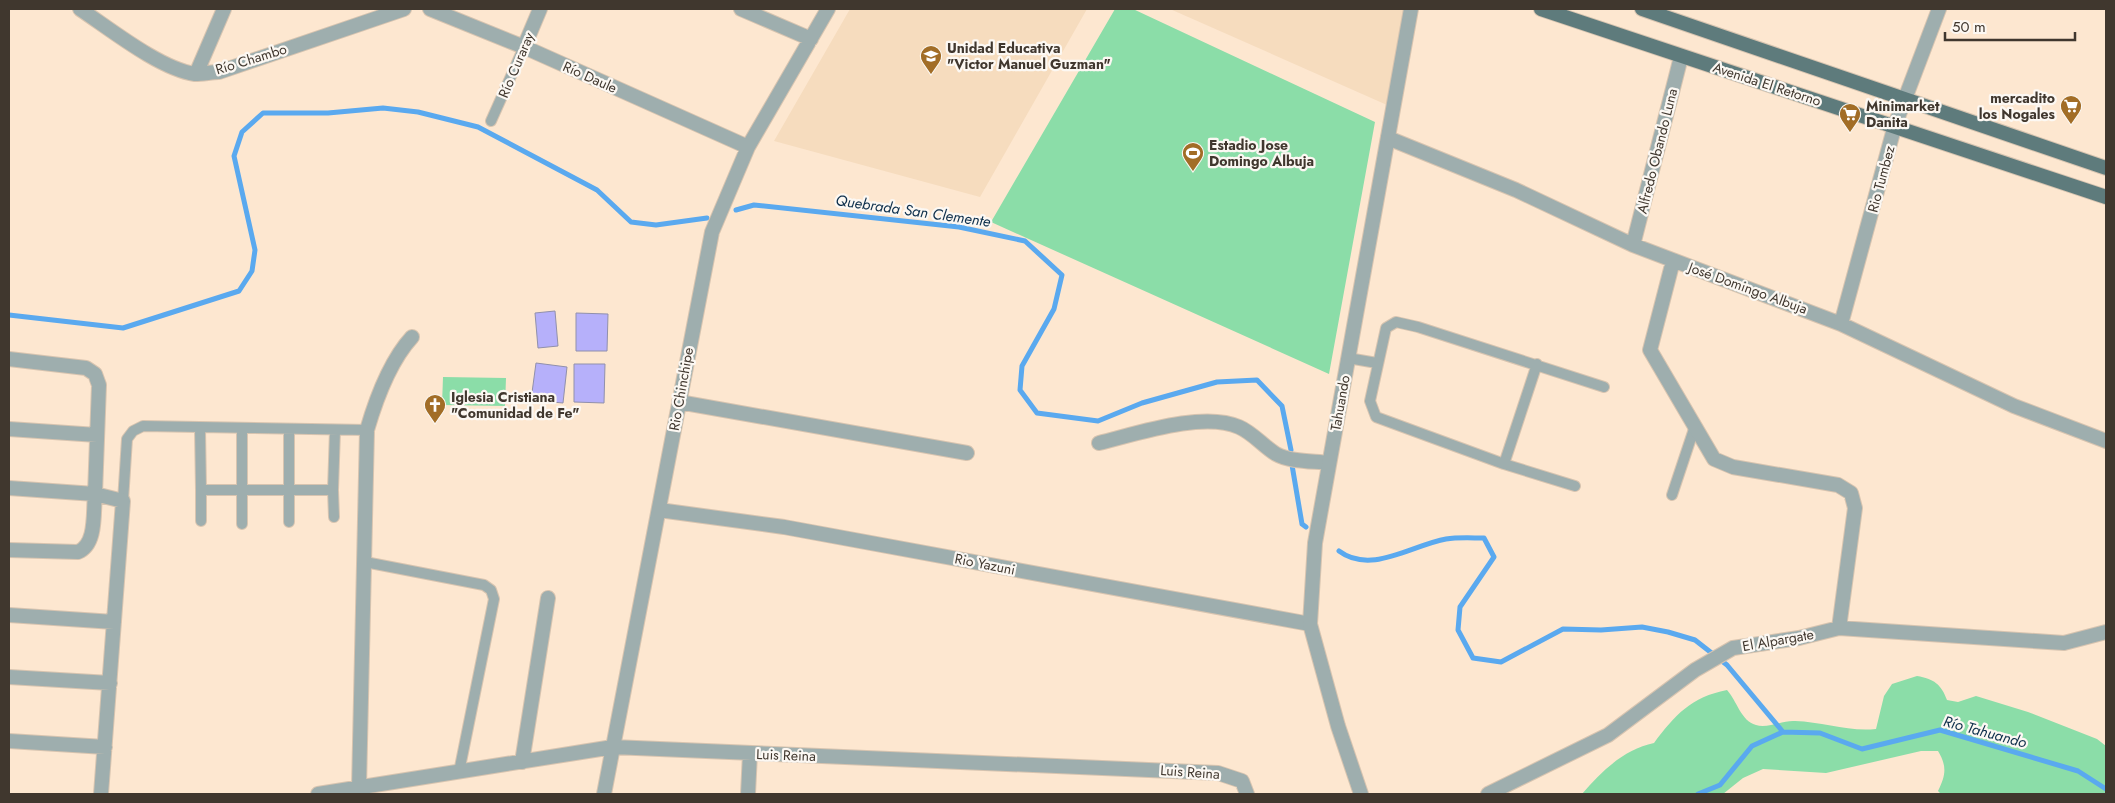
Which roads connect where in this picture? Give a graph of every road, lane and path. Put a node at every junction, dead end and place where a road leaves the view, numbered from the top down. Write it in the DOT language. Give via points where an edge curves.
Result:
graph roads {
  1 [pos="80,9"];
  2 [pos="224,9"];
  3 [pos="404,9"];
  4 [pos="430,9"];
  5 [pos="540,9"];
  6 [pos="742,9"];
  7 [pos="828,9"];
  8 [pos="1411,9"];
  9 [pos="1541,9"];
  10 [pos="1642,9"];
  11 [pos="1938,9"];
  12 [pos="810,39"];
  13 [pos="524,47"];
  14 [pos="1681,57"];
  15 [pos="196,74"];
  16 [pos="1906,100"];
  17 [pos="492,121"];
  18 [pos="1896,126"];
  19 [pos="1388,138"];
  20 [pos="748,147"];
  21 [pos="2106,168"];
  22 [pos="2106,197"];
  23 [pos="1633,245"];
  24 [pos="1673,260"];
  25 [pos="1842,324"];
  26 [pos="412,337"];
  27 [pos="1348,358"];
  28 [pos="9,359"];
  29 [pos="1377,363"];
  30 [pos="1538,364"];
  31 [pos="1604,387"];
  32 [pos="679,402"];
  33 [pos="1695,426"];
  34 [pos="200,428"];
  35 [pos="242,428"];
  36 [pos="9,429"];
  37 [pos="290,429"];
  38 [pos="334,430"];
  39 [pos="367,430"];
  40 [pos="97,435"];
  41 [pos="2106,441"];
  42 [pos="1099,443"];
  43 [pos="967,453"];
  44 [pos="1329,463"];
  45 [pos="1504,464"];
  46 [pos="1575,486"];
  47 [pos="9,488"];
  48 [pos="201,490"];
  49 [pos="242,490"];
  50 [pos="289,490"];
  51 [pos="333,490"];
  52 [pos="95,494"];
  53 [pos="1672,495"];
  54 [pos="123,501"];
  55 [pos="659,510"];
  56 [pos="334,517"];
  57 [pos="201,521"];
  58 [pos="289,522"];
  59 [pos="242,524"];
  60 [pos="9,550"];
  61 [pos="365,562"];
  62 [pos="548,598"];
  63 [pos="9,615"];
  64 [pos="114,622"];
  65 [pos="1310,624"];
  66 [pos="1839,628"];
  67 [pos="2106,632"];
  68 [pos="9,677"];
  69 [pos="110,682"];
  70 [pos="9,741"];
  71 [pos="105,747"];
  72 [pos="613,747"];
  73 [pos="750,753"];
  74 [pos="522,762"];
  75 [pos="459,772"];
  76 [pos="359,788"];
  77 [pos="101,794"];
  78 [pos="318,794"];
  79 [pos="604,794"];
  80 [pos="748,794"];
  81 [pos="1247,794"];
  82 [pos="1360,794"];
  83 [pos="1488,794"];
  1 -- 15 [label="street, Río Chambo" via="147,53"];
  2 -- 15 [label="street"];
  3 -- 15 [label="street, Río Chambo" via="219,72"];
  4 -- 13 [label="street, Río Daule"];
  5 -- 13 [label="street, Río Curaray"];
  6 -- 12 [label="street"];
  7 -- 12 [label="street, Rio Chinchipe"];
  8 -- 19 [label="street, Tahuando"];
  9 -- 14 [label="main road, Avenida El Retorno"];
  10 -- 16 [label="main road"];
  11 -- 16 [label="street, Rio Tumbez"];
  12 -- 20 [label="street, Rio Chinchipe"];
  13 -- 17 [label="lane, Río Curaray"];
  13 -- 20 [label="street, Río Daule"];
  14 -- 18 [label="main road, Avenida El Retorno"];
  14 -- 23 [label="street, Alfredo Obando Luna"];
  16 -- 18 [label="street, Rio Tumbez"];
  16 -- 21 [label="main road"];
  18 -- 22 [label="main road, Avenida El Retorno"];
  18 -- 25 [label="street, Rio Tumbez"];
  19 -- 23 [label="street, José Domingo Albuja" via="1516,190"];
  19 -- 27 [label="street, Tahuando"];
  20 -- 32 [label="street, Rio Chinchipe" via="712,232"];
  23 -- 24 [label="street, José Domingo Albuja"];
  24 -- 25 [label="street, José Domingo Albuja"];
  24 -- 33 [label="street" via="1650,350"];
  25 -- 41 [label="street, José Domingo Albuja" via="2014,406"];
  26 -- 39 [label="street" via="397,357"];
  27 -- 29 [label="lane"];
  27 -- 44 [label="street, Tahuando"];
  28 -- 40 [label="street" via="86,368 95,374 99,385"];
  29 -- 30 [label="lane" via="1386,328 1396,322"];
  29 -- 45 [label="lane" via="1370,401 1376,416"];
  30 -- 31 [label="lane"];
  30 -- 45 [label="lane"];
  32 -- 43 [label="street"];
  32 -- 55 [label="street, Rio Chinchipe"];
  33 -- 53 [label="lane"];
  33 -- 66 [label="street" via="1714,458 1723,464 1838,484 1851,493 1854,508"];
  34 -- 35 [label="lane"];
  34 -- 48 [label="lane"];
  34 -- 54 [label="lane" via="143,426 133,431 127,439"];
  35 -- 37 [label="lane"];
  35 -- 49 [label="lane"];
  36 -- 40 [label="street"];
  37 -- 38 [label="lane"];
  37 -- 50 [label="lane"];
  38 -- 39 [label="lane"];
  38 -- 51 [label="lane"];
  39 -- 61 [label="street"];
  40 -- 52 [label="street"];
  42 -- 44 [label="street" via="1171,425 1220,422 1238,426 1283,457"];
  44 -- 65 [label="street, Tahuando" via="1315,543"];
  45 -- 46 [label="lane"];
  47 -- 52 [label="street"];
  48 -- 49 [label="lane"];
  48 -- 57 [label="lane"];
  49 -- 50 [label="lane"];
  49 -- 59 [label="lane"];
  50 -- 51 [label="lane"];
  50 -- 58 [label="lane"];
  51 -- 56 [label="lane"];
  52 -- 54 [label="street"];
  52 -- 60 [label="street" via="91,541 86,549 78,552"];
  54 -- 64 [label="street"];
  55 -- 65 [label="street, Rio Yazuni" via="784,527"];
  55 -- 72 [label="street, Rio Chinchipe"];
  61 -- 75 [label="lane" via="484,585 491,590 494,599"];
  61 -- 76 [label="street"];
  62 -- 74 [label="street"];
  63 -- 64 [label="street"];
  64 -- 69 [label="street"];
  65 -- 82 [label="street, Tahuando"];
  66 -- 67 [label="street, El Alpargate" via="2064,643"];
  66 -- 83 [label="street, El Alpargate" via="1733,648 1695,670 1608,736"];
  68 -- 69 [label="street"];
  69 -- 71 [label="street"];
  70 -- 71 [label="street"];
  71 -- 77 [label="street"];
  72 -- 73 [label="street, Luis Reina"];
  72 -- 74 [label="street, Luis Reina"];
  72 -- 79 [label="street, Rio Chinchipe"];
  73 -- 80 [label="street"];
  73 -- 81 [label="street, Luis Reina" via="1218,773 1242,781"];
  74 -- 75 [label="street, Luis Reina"];
  75 -- 76 [label="street, Luis Reina"];
  76 -- 78 [label="street, Luis Reina"];
}
